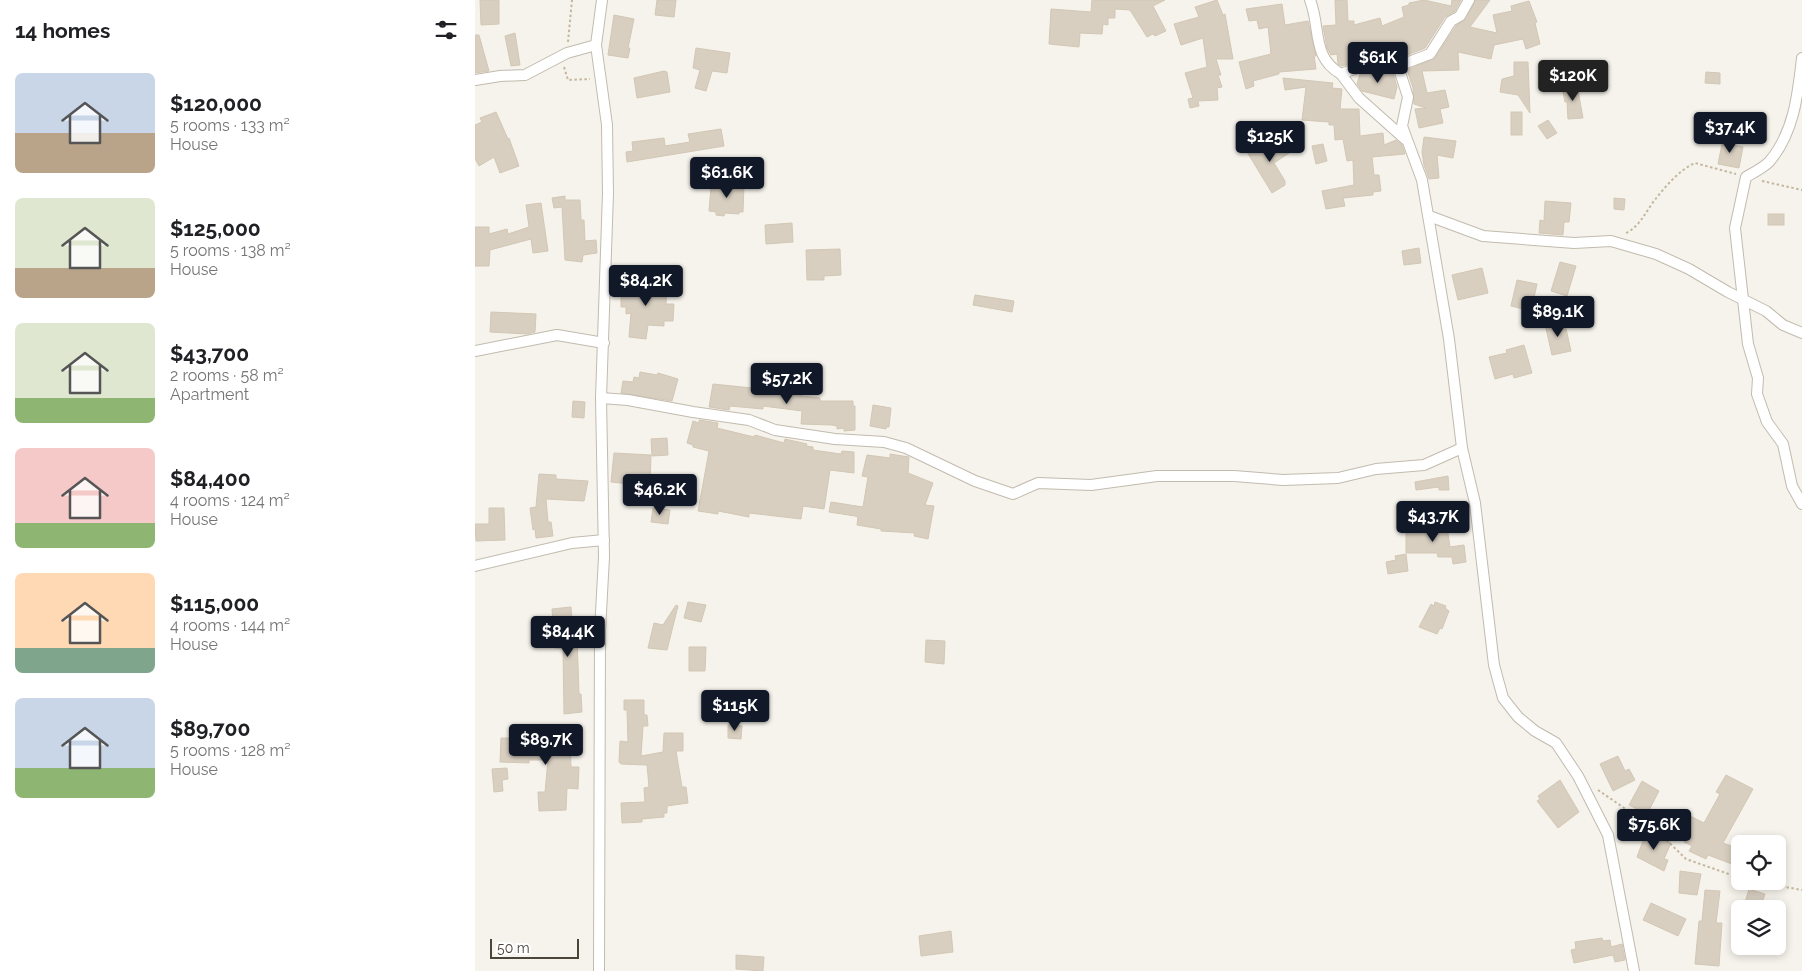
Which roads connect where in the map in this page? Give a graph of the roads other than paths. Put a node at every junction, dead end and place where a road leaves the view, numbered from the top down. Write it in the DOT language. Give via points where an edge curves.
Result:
graph roads {
  1 [pos="602,0"];
  2 [pos="1310,0"];
  3 [pos="1469,0"];
  4 [pos="595,45"];
  5 [pos="1802,58"];
  6 [pos="1398,66"];
  7 [pos="1341,74"];
  8 [pos="475,80"];
  9 [pos="1413,153"];
  10 [pos="1429,216"];
  11 [pos="1742,298"];
  12 [pos="1802,333"];
  13 [pos="604,343"];
  14 [pos="475,351"];
  15 [pos="601,398"];
  16 [pos="1462,448"];
  17 [pos="1802,504"];
  18 [pos="604,540"];
  19 [pos="475,566"];
  20 [pos="599,971"];
  21 [pos="1633,971"];
  1 -- 4 [label="street"];
  2 -- 7 [label="street" via="1324,59"];
  3 -- 6 [label="street" via="1430,54"];
  4 -- 8 [label="street" via="567,54 525,75"];
  4 -- 13 [label="street" via="607,125"];
  5 -- 11 [label="street" via="1797,101 1785,136 1768,163 1746,177 1735,228"];
  6 -- 7 [label="street" via="1365,65"];
  6 -- 9 [label="street" via="1408,97 1402,126"];
  7 -- 9 [label="street" via="1359,98 1407,141"];
  9 -- 10 [label="street"];
  10 -- 11 [label="street" via="1483,236 1574,243 1611,241 1656,254"];
  10 -- 16 [label="street"];
  11 -- 12 [label="street" via="1783,325"];
  11 -- 17 [label="street" via="1758,378 1757,394 1767,422 1783,444 1792,486"];
  13 -- 14 [label="street" via="557,335"];
  13 -- 15 [label="street"];
  15 -- 16 [label="street" via="749,420 775,430 884,442 1013,494 1038,483 1091,485 1157,476 1283,480 1338,478 1376,469 1424,464"];
  15 -- 18 [label="street"];
  16 -- 21 [label="street" via="1475,503 1494,664 1503,698 1517,717 1556,743 1578,776 1608,835"];
  18 -- 19 [label="street" via="572,543"];
  18 -- 20 [label="street"];
}
